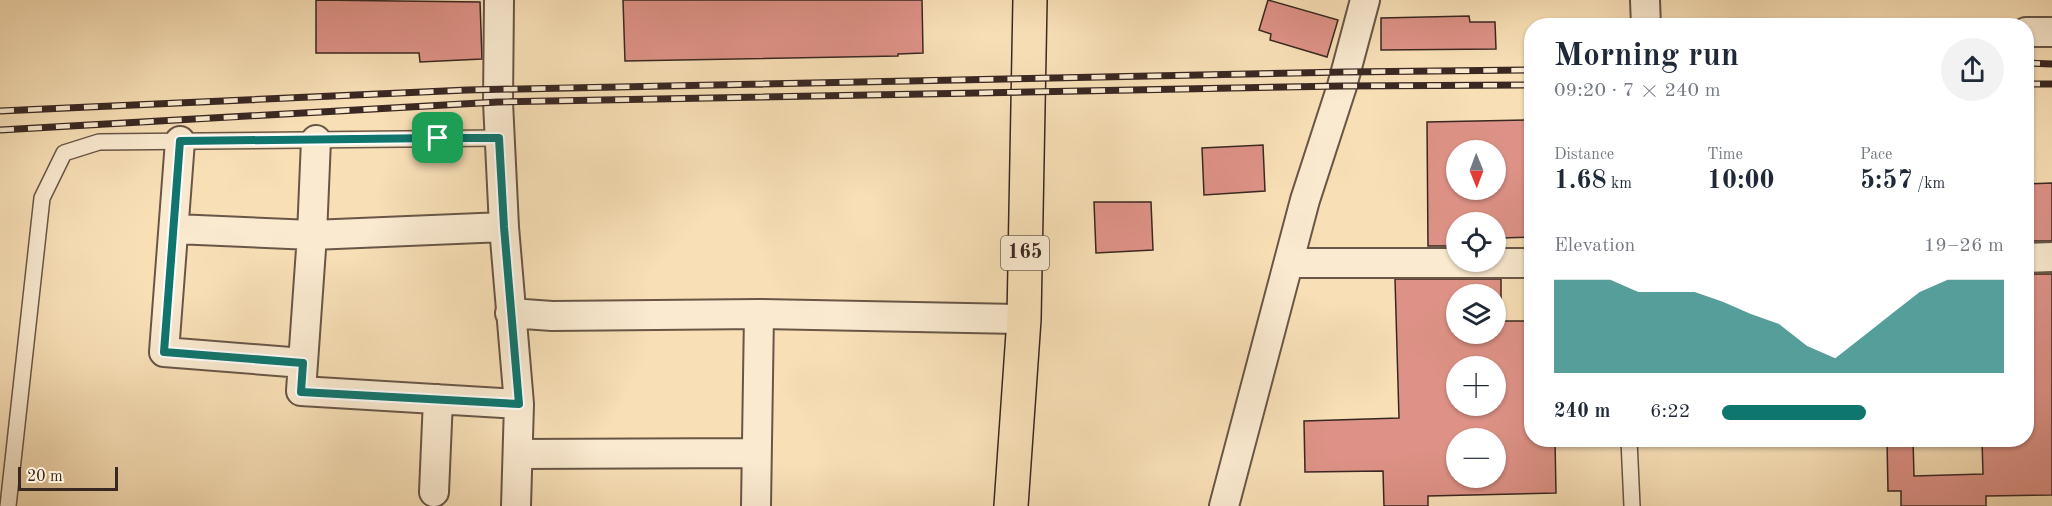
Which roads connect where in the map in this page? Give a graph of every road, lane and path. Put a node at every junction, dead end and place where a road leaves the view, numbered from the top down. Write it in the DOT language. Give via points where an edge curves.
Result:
graph roads {
  1 [pos="499,0"];
  2 [pos="1030,0"];
  3 [pos="1365,0"];
  4 [pos="1645,0"];
  5 [pos="1646,18"];
  6 [pos="2034,32"];
  7 [pos="2052,32"];
  8 [pos="499,138"];
  9 [pos="316,140"];
  10 [pos="180,141"];
  11 [pos="504,227"];
  12 [pos="175,229"];
  13 [pos="312,235"];
  14 [pos="2052,257"];
  15 [pos="2034,258"];
  16 [pos="1289,263"];
  17 [pos="1524,263"];
  18 [pos="510,313"];
  19 [pos="759,314"];
  20 [pos="1024,319"];
  21 [pos="303,363"];
  22 [pos="438,399"];
  23 [pos="519,404"];
  24 [pos="1629,447"];
  25 [pos="756,453"];
  26 [pos="518,454"];
  27 [pos="434,492"];
  28 [pos="8,506"];
  29 [pos="516,506"];
  30 [pos="756,506"];
  31 [pos="1011,506"];
  32 [pos="1224,506"];
  33 [pos="1632,506"];
  1 -- 8 [label="street"];
  2 -- 20 [label="highway, 165"];
  3 -- 16 [label="street"];
  4 -- 5 [label="street"];
  6 -- 7 [label="street"];
  8 -- 9 [label="lane"];
  8 -- 11 [label="street"];
  9 -- 10 [label="lane"];
  9 -- 13 [label="street"];
  10 -- 12 [label="street"];
  10 -- 28 [label="lane" via="99,142 64,153 42,198"];
  11 -- 13 [label="street"];
  11 -- 18 [label="street"];
  12 -- 13 [label="street"];
  12 -- 21 [label="street" via="164,352"];
  13 -- 21 [label="street"];
  14 -- 15 [label="street"];
  16 -- 17 [label="street"];
  16 -- 32 [label="street"];
  18 -- 19 [label="street"];
  18 -- 23 [label="street"];
  19 -- 20 [label="street"];
  19 -- 25 [label="street"];
  20 -- 31 [label="highway, 165"];
  21 -- 22 [label="street" via="301,392"];
  22 -- 23 [label="street"];
  22 -- 27 [label="street"];
  23 -- 26 [label="street"];
  24 -- 33 [label="lane"];
  25 -- 26 [label="street"];
  25 -- 30 [label="street"];
  26 -- 29 [label="street"];
}
